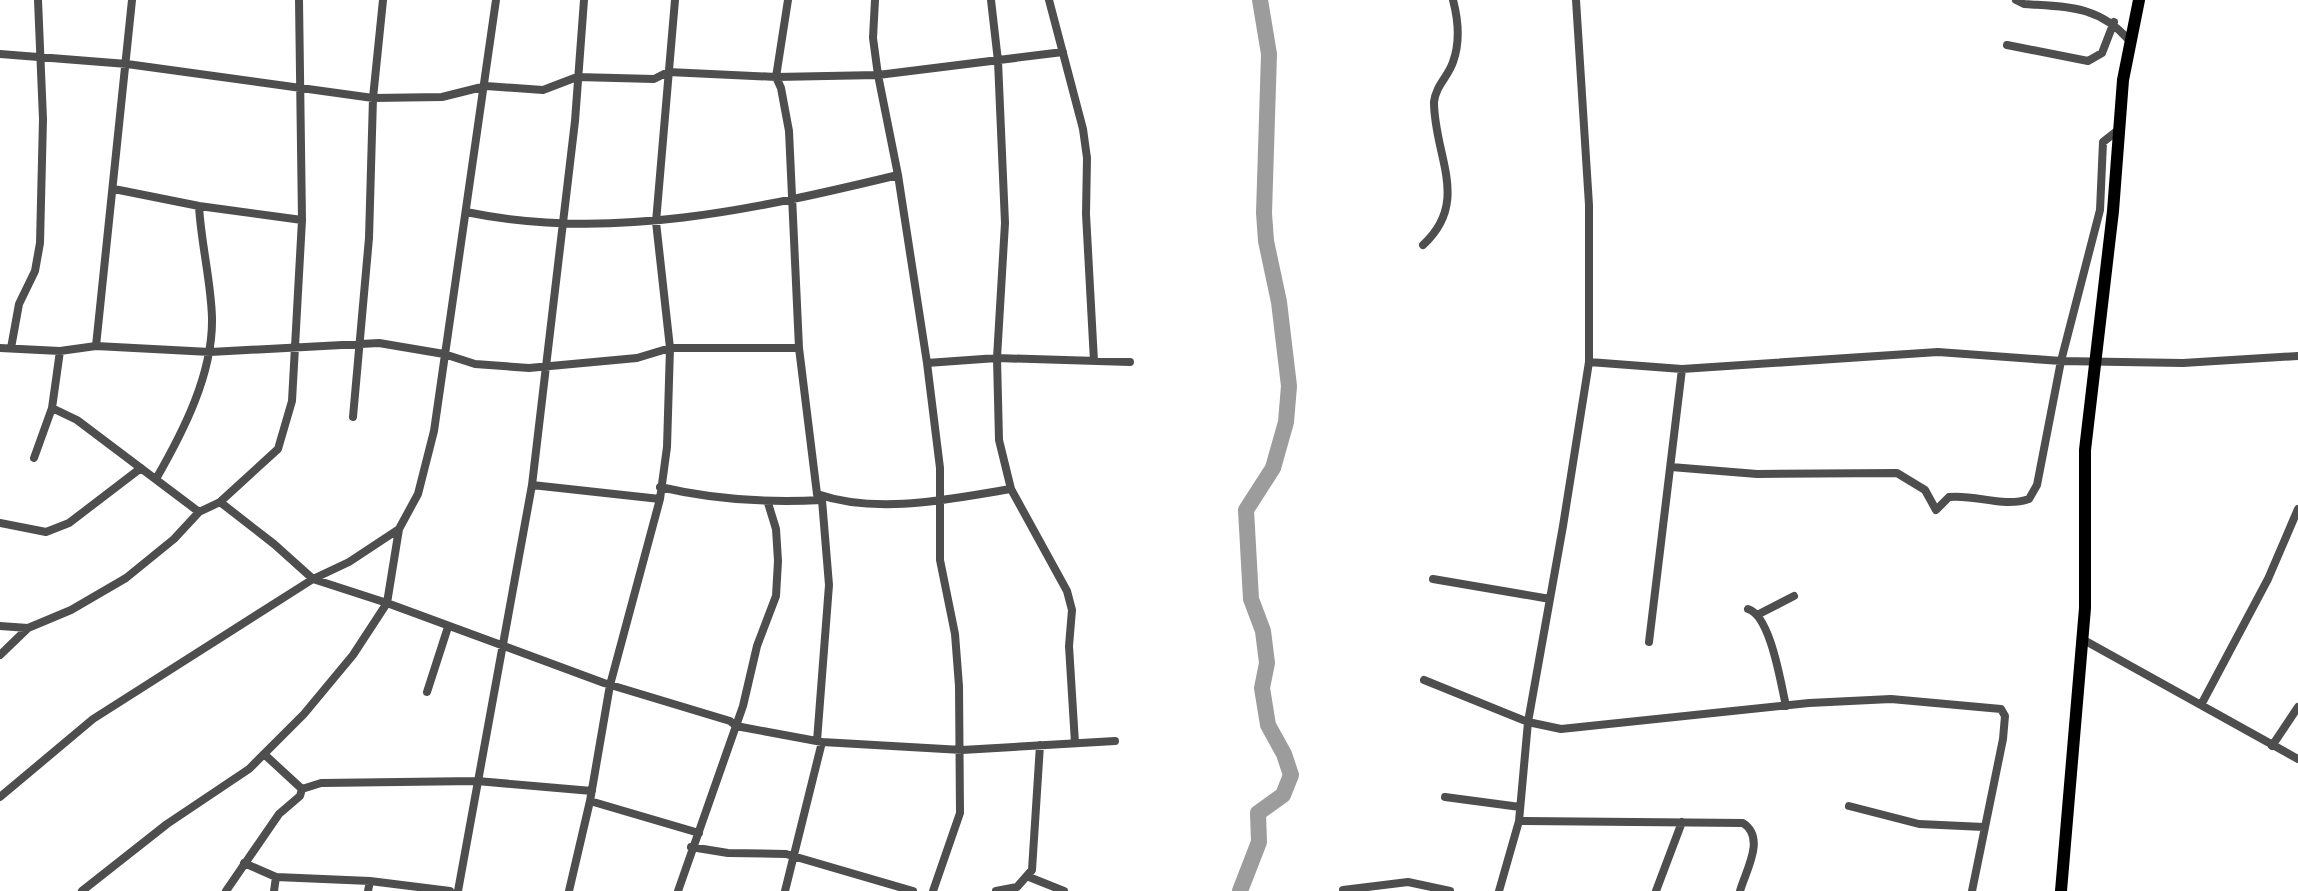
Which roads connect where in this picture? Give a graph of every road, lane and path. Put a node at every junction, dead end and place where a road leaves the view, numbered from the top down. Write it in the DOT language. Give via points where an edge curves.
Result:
graph roads {
  1 [pos="38,0"];
  2 [pos="132,0"];
  3 [pos="299,0"];
  4 [pos="383,0"];
  5 [pos="496,0"];
  6 [pos="584,0"];
  7 [pos="675,0"];
  8 [pos="788,0"];
  9 [pos="875,0"];
  10 [pos="991,0"];
  11 [pos="1049,0"];
  12 [pos="1453,0"];
  13 [pos="1576,0"];
  14 [pos="2016,0"];
  15 [pos="2139,0"];
  16 [pos="2114,22"];
  17 [pos="2129,40"];
  18 [pos="2007,45"];
  19 [pos="1063,52"];
  20 [pos="0,54"];
  21 [pos="42,58"];
  22 [pos="998,61"];
  23 [pos="127,64"];
  24 [pos="668,72"];
  25 [pos="878,75"];
  26 [pos="577,77"];
  27 [pos="776,77"];
  28 [pos="486,86"];
  29 [pos="300,89"];
  30 [pos="373,98"];
  31 [pos="898,175"];
  32 [pos="114,189"];
  33 [pos="794,200"];
  34 [pos="199,206"];
  35 [pos="2106,210"];
  36 [pos="466,212"];
  37 [pos="302,220"];
  38 [pos="656,222"];
  39 [pos="563,225"];
  40 [pos="1423,245"];
  41 [pos="96,346"];
  42 [pos="359,346"];
  43 [pos="0,348"];
  44 [pos="11,348"];
  45 [pos="295,348"];
  46 [pos="670,348"];
  47 [pos="799,348"];
  48 [pos="60,351"];
  49 [pos="210,352"];
  50 [pos="444,355"];
  51 [pos="2298,356"];
  52 [pos="997,358"];
  53 [pos="2095,360"];
  54 [pos="1094,361"];
  55 [pos="2061,361"];
  56 [pos="1130,362"];
  57 [pos="1588,362"];
  58 [pos="928,363"];
  59 [pos="548,365"];
  60 [pos="1682,369"];
  61 [pos="52,408"];
  62 [pos="353,417"];
  63 [pos="34,458"];
  64 [pos="1671,467"];
  65 [pos="141,468"];
  66 [pos="156,479"];
  67 [pos="532,485"];
  68 [pos="660,487"];
  69 [pos="1011,489"];
  70 [pos="820,497"];
  71 [pos="660,499"];
  72 [pos="940,501"];
  73 [pos="220,502"];
  74 [pos="768,503"];
  75 [pos="843,503"];
  76 [pos="2298,509"];
  77 [pos="199,512"];
  78 [pos="823,514"];
  79 [pos="0,523"];
  80 [pos="399,528"];
  81 [pos="313,579"];
  82 [pos="1433,579"];
  83 [pos="1794,596"];
  84 [pos="1550,599"];
  85 [pos="387,603"];
  86 [pos="1748,609"];
  87 [pos="1757,615"];
  88 [pos="0,626"];
  89 [pos="448,627"];
  90 [pos="28,628"];
  91 [pos="2082,639"];
  92 [pos="1649,642"];
  93 [pos="502,645"];
  94 [pos="0,655"];
  95 [pos="1424,680"];
  96 [pos="610,685"];
  97 [pos="427,692"];
  98 [pos="2200,705"];
  99 [pos="1786,706"];
  100 [pos="2298,707"];
  101 [pos="1528,722"];
  102 [pos="736,726"];
  103 [pos="820,741"];
  104 [pos="1115,741"];
  105 [pos="1075,743"];
  106 [pos="1040,745"];
  107 [pos="2272,746"];
  108 [pos="962,750"];
  109 [pos="264,754"];
  110 [pos="2298,759"];
  111 [pos="477,781"];
  112 [pos="302,789"];
  113 [pos="592,791"];
  114 [pos="0,797"];
  115 [pos="1445,797"];
  116 [pos="590,801"];
  117 [pos="1849,806"];
  118 [pos="1520,807"];
  119 [pos="1519,821"];
  120 [pos="1682,822"];
  121 [pos="1984,827"];
  122 [pos="699,833"];
  123 [pos="691,848"];
  124 [pos="792,857"];
  125 [pos="244,863"];
  126 [pos="276,877"];
  127 [pos="1029,877"];
  128 [pos="370,881"];
  129 [pos="1017,889"];
  130 [pos="1343,890"];
  131 [pos="82,891"];
  132 [pos="226,891"];
  133 [pos="274,891"];
  134 [pos="368,891"];
  135 [pos="450,891"];
  136 [pos="458,891"];
  137 [pos="569,891"];
  138 [pos="678,891"];
  139 [pos="785,891"];
  140 [pos="913,891"];
  141 [pos="933,891"];
  142 [pos="996,891"];
  143 [pos="1064,891"];
  144 [pos="1450,891"];
  145 [pos="1499,891"];
  146 [pos="1656,891"];
  147 [pos="1740,891"];
  148 [pos="1972,891"];
  149 [pos="2060,891"];
  1 -- 21 [label="street"];
  2 -- 23 [label="street"];
  3 -- 29 [label="street"];
  4 -- 30 [label="street"];
  5 -- 28 [label="street"];
  6 -- 26 [label="street"];
  7 -- 24 [label="street"];
  8 -- 27 [label="street"];
  9 -- 25 [label="street" via="873,38"];
  10 -- 22 [label="street"];
  11 -- 19 [label="street"];
  12 -- 40 [label="street" via="1455,52 1434,102 1449,207 1438,230"];
  13 -- 57 [label="street" via="1589,205"];
  14 -- 16 [label="street" via="2085,9"];
  15 -- 17 [label="main road"];
  16 -- 17 [label="street"];
  16 -- 18 [label="street" via="2102,53 2088,61"];
  17 -- 35 [label="main road"];
  19 -- 22 [label="street"];
  19 -- 54 [label="street" via="1087,158"];
  20 -- 21 [label="street"];
  21 -- 23 [label="street"];
  21 -- 44 [label="street" via="40,243 35,271 19,304"];
  22 -- 25 [label="street"];
  22 -- 52 [label="street" via="1005,223"];
  23 -- 29 [label="street"];
  23 -- 32 [label="street"];
  24 -- 26 [label="street" via="654,79"];
  24 -- 27 [label="street"];
  24 -- 38 [label="street"];
  25 -- 27 [label="street"];
  25 -- 31 [label="street"];
  26 -- 28 [label="street" via="543,90"];
  26 -- 39 [label="street"];
  27 -- 33 [label="street" via="789,131"];
  28 -- 30 [label="street" via="442,97"];
  28 -- 36 [label="street"];
  29 -- 30 [label="street"];
  29 -- 37 [label="street"];
  30 -- 42 [label="street" via="369,239"];
  31 -- 33 [label="street"];
  31 -- 58 [label="street"];
  32 -- 34 [label="street"];
  32 -- 41 [label="street"];
  33 -- 38 [label="street"];
  33 -- 47 [label="street"];
  34 -- 37 [label="street"];
  34 -- 49 [label="street" via="212,318"];
  35 -- 53 [label="main road"];
  35 -- 55 [label="street"];
  36 -- 39 [label="street"];
  36 -- 50 [label="street"];
  37 -- 45 [label="street"];
  38 -- 39 [label="street"];
  38 -- 46 [label="street"];
  39 -- 59 [label="street"];
  41 -- 48 [label="street"];
  41 -- 49 [label="street"];
  42 -- 45 [label="street"];
  42 -- 50 [label="street" via="379,343"];
  42 -- 62 [label="street"];
  43 -- 44 [label="street"];
  44 -- 48 [label="street"];
  45 -- 49 [label="street"];
  45 -- 73 [label="street" via="292,401 278,449"];
  46 -- 47 [label="street"];
  46 -- 59 [label="street" via="637,358"];
  46 -- 68 [label="street" via="670,424"];
  47 -- 70 [label="street"];
  48 -- 61 [label="street"];
  49 -- 66 [label="street" via="189,412"];
  50 -- 59 [label="street" via="475,364 529,369"];
  50 -- 80 [label="street" via="434,431 418,494"];
  51 -- 53 [label="street" via="2183,363"];
  52 -- 54 [label="street"];
  52 -- 58 [label="street"];
  52 -- 69 [label="street" via="999,440"];
  53 -- 55 [label="street"];
  53 -- 91 [label="main road" via="2085,450"];
  54 -- 56 [label="street"];
  55 -- 60 [label="street" via="1938,352"];
  55 -- 64 [label="street" via="2037,485 2029,499 2017,503 1949,496 1936,510 1925,490 1897,473 1757,474"];
  57 -- 60 [label="street"];
  57 -- 84 [label="street"];
  58 -- 72 [label="street"];
  59 -- 67 [label="street"];
  60 -- 64 [label="street"];
  61 -- 63 [label="street"];
  61 -- 65 [label="street" via="77,420"];
  64 -- 92 [label="street"];
  65 -- 66 [label="street"];
  65 -- 79 [label="street" via="69,523 46,532"];
  66 -- 77 [label="street"];
  67 -- 71 [label="street"];
  67 -- 93 [label="street"];
  68 -- 71 [label="street"];
  68 -- 74 [label="street" via="706,498"];
  69 -- 72 [label="street"];
  69 -- 105 [label="street" via="1067,591 1072,610 1069,646"];
  70 -- 74 [label="street"];
  70 -- 75 [label="street"];
  70 -- 78 [label="street"];
  71 -- 96 [label="street"];
  72 -- 75 [label="street"];
  72 -- 108 [label="street" via="940,559 955,634"];
  73 -- 77 [label="street"];
  73 -- 81 [label="street"];
  74 -- 102 [label="street" via="776,529 776,596"];
  75 -- 78 [label="street"];
  76 -- 98 [label="street" via="2268,579"];
  77 -- 90 [label="street" via="126,578 71,610"];
  78 -- 103 [label="street" via="829,585"];
  80 -- 81 [label="street" via="349,562"];
  80 -- 85 [label="street"];
  81 -- 85 [label="street"];
  81 -- 114 [label="street" via="93,719"];
  82 -- 84 [label="street"];
  83 -- 87 [label="street"];
  84 -- 101 [label="street"];
  85 -- 89 [label="street"];
  85 -- 109 [label="street" via="353,655"];
  86 -- 87 [label="street"];
  87 -- 99 [label="street" via="1776,659"];
  88 -- 90 [label="street"];
  89 -- 93 [label="street"];
  89 -- 97 [label="street"];
  90 -- 94 [label="street"];
  91 -- 98 [label="street"];
  91 -- 149 [label="main road"];
  93 -- 96 [label="street"];
  93 -- 111 [label="street"];
  95 -- 101 [label="street"];
  96 -- 102 [label="street"];
  96 -- 113 [label="street"];
  98 -- 107 [label="street"];
  99 -- 101 [label="street" via="1591,728 1561,729"];
  99 -- 121 [label="street" via="1891,699 2001,709 2005,725"];
  100 -- 107 [label="street"];
  101 -- 118 [label="street"];
  102 -- 103 [label="street"];
  102 -- 122 [label="street"];
  103 -- 108 [label="street"];
  103 -- 124 [label="street"];
  104 -- 105 [label="street"];
  105 -- 106 [label="street"];
  106 -- 108 [label="street"];
  106 -- 127 [label="street"];
  107 -- 110 [label="street"];
  108 -- 141 [label="street" via="960,813"];
  109 -- 112 [label="street"];
  109 -- 131 [label="street"];
  111 -- 112 [label="street" via="321,783"];
  111 -- 113 [label="street"];
  111 -- 136 [label="street"];
  112 -- 125 [label="street"];
  113 -- 116 [label="street"];
  115 -- 118 [label="street"];
  116 -- 122 [label="street"];
  116 -- 137 [label="street"];
  117 -- 121 [label="street" via="1919,824"];
  118 -- 119 [label="street"];
  119 -- 120 [label="street"];
  119 -- 145 [label="street"];
  120 -- 146 [label="street"];
  120 -- 147 [label="street" via="1743,823 1748,827 1755,841"];
  121 -- 148 [label="street"];
  122 -- 123 [label="street"];
  123 -- 124 [label="street"];
  123 -- 138 [label="street"];
  124 -- 139 [label="street"];
  124 -- 140 [label="street"];
  125 -- 126 [label="street"];
  125 -- 132 [label="street"];
  126 -- 128 [label="street"];
  126 -- 133 [label="street"];
  127 -- 129 [label="street"];
  127 -- 143 [label="street"];
  128 -- 134 [label="street"];
  128 -- 135 [label="street"];
  129 -- 142 [label="street"];
  130 -- 144 [label="street" via="1408,882"];
}
